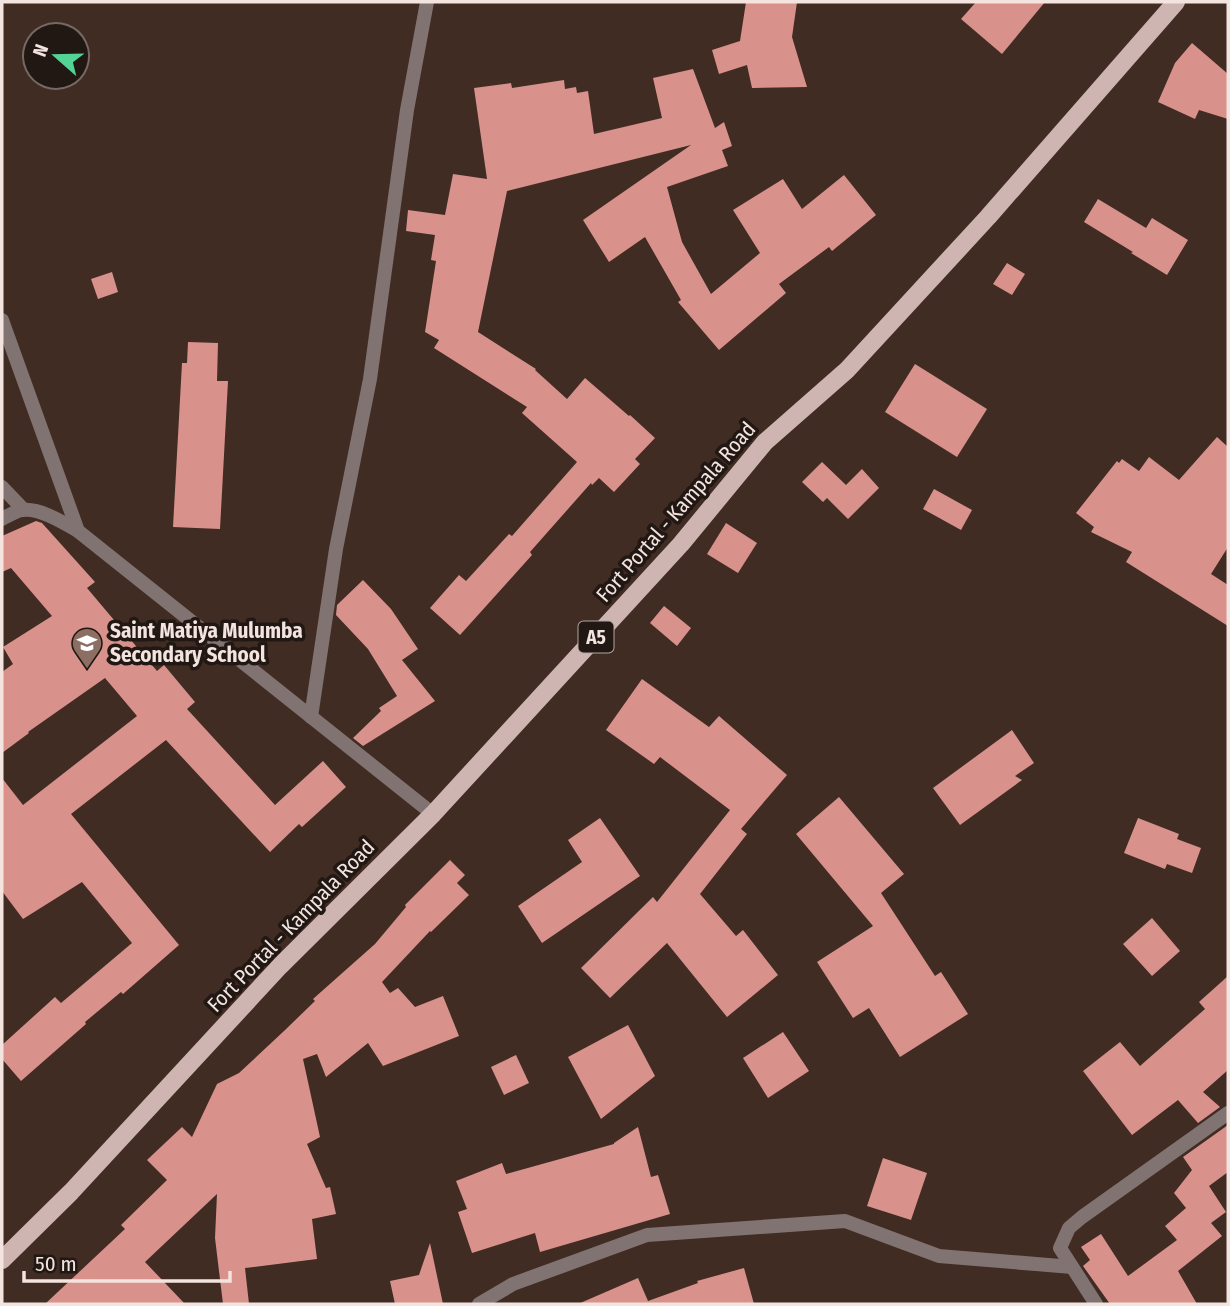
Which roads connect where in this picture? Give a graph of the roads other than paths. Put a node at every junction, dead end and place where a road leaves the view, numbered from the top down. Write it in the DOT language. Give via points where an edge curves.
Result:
graph roads {
  1 [pos="427,2"];
  2 [pos="1176,2"];
  3 [pos="2,320"];
  4 [pos="2,487"];
  5 [pos="23,509"];
  6 [pos="2,519"];
  7 [pos="78,531"];
  8 [pos="311,718"];
  9 [pos="433,814"];
  10 [pos="1228,1113"];
  11 [pos="2,1260"];
  12 [pos="1072,1267"];
  13 [pos="479,1304"];
  14 [pos="1096,1304"];
  1 -- 8 [label="street" via="407,110 370,379 336,549"];
  2 -- 9 [label="main road, Fort Portal - Kampala Road / A5" via="979,227 847,370 765,442 681,544"];
  3 -- 7 [label="street"];
  4 -- 5 [label="street"];
  5 -- 6 [label="street"];
  5 -- 7 [label="street"];
  7 -- 8 [label="street"];
  8 -- 9 [label="street"];
  9 -- 11 [label="main road, Fort Portal - Kampala Road / A5" via="280,967"];
  10 -- 12 [label="street" via="1069,1228 1060,1248"];
  12 -- 13 [label="street" via="939,1256 845,1222 647,1235 513,1284"];
  12 -- 14 [label="street"];
}
